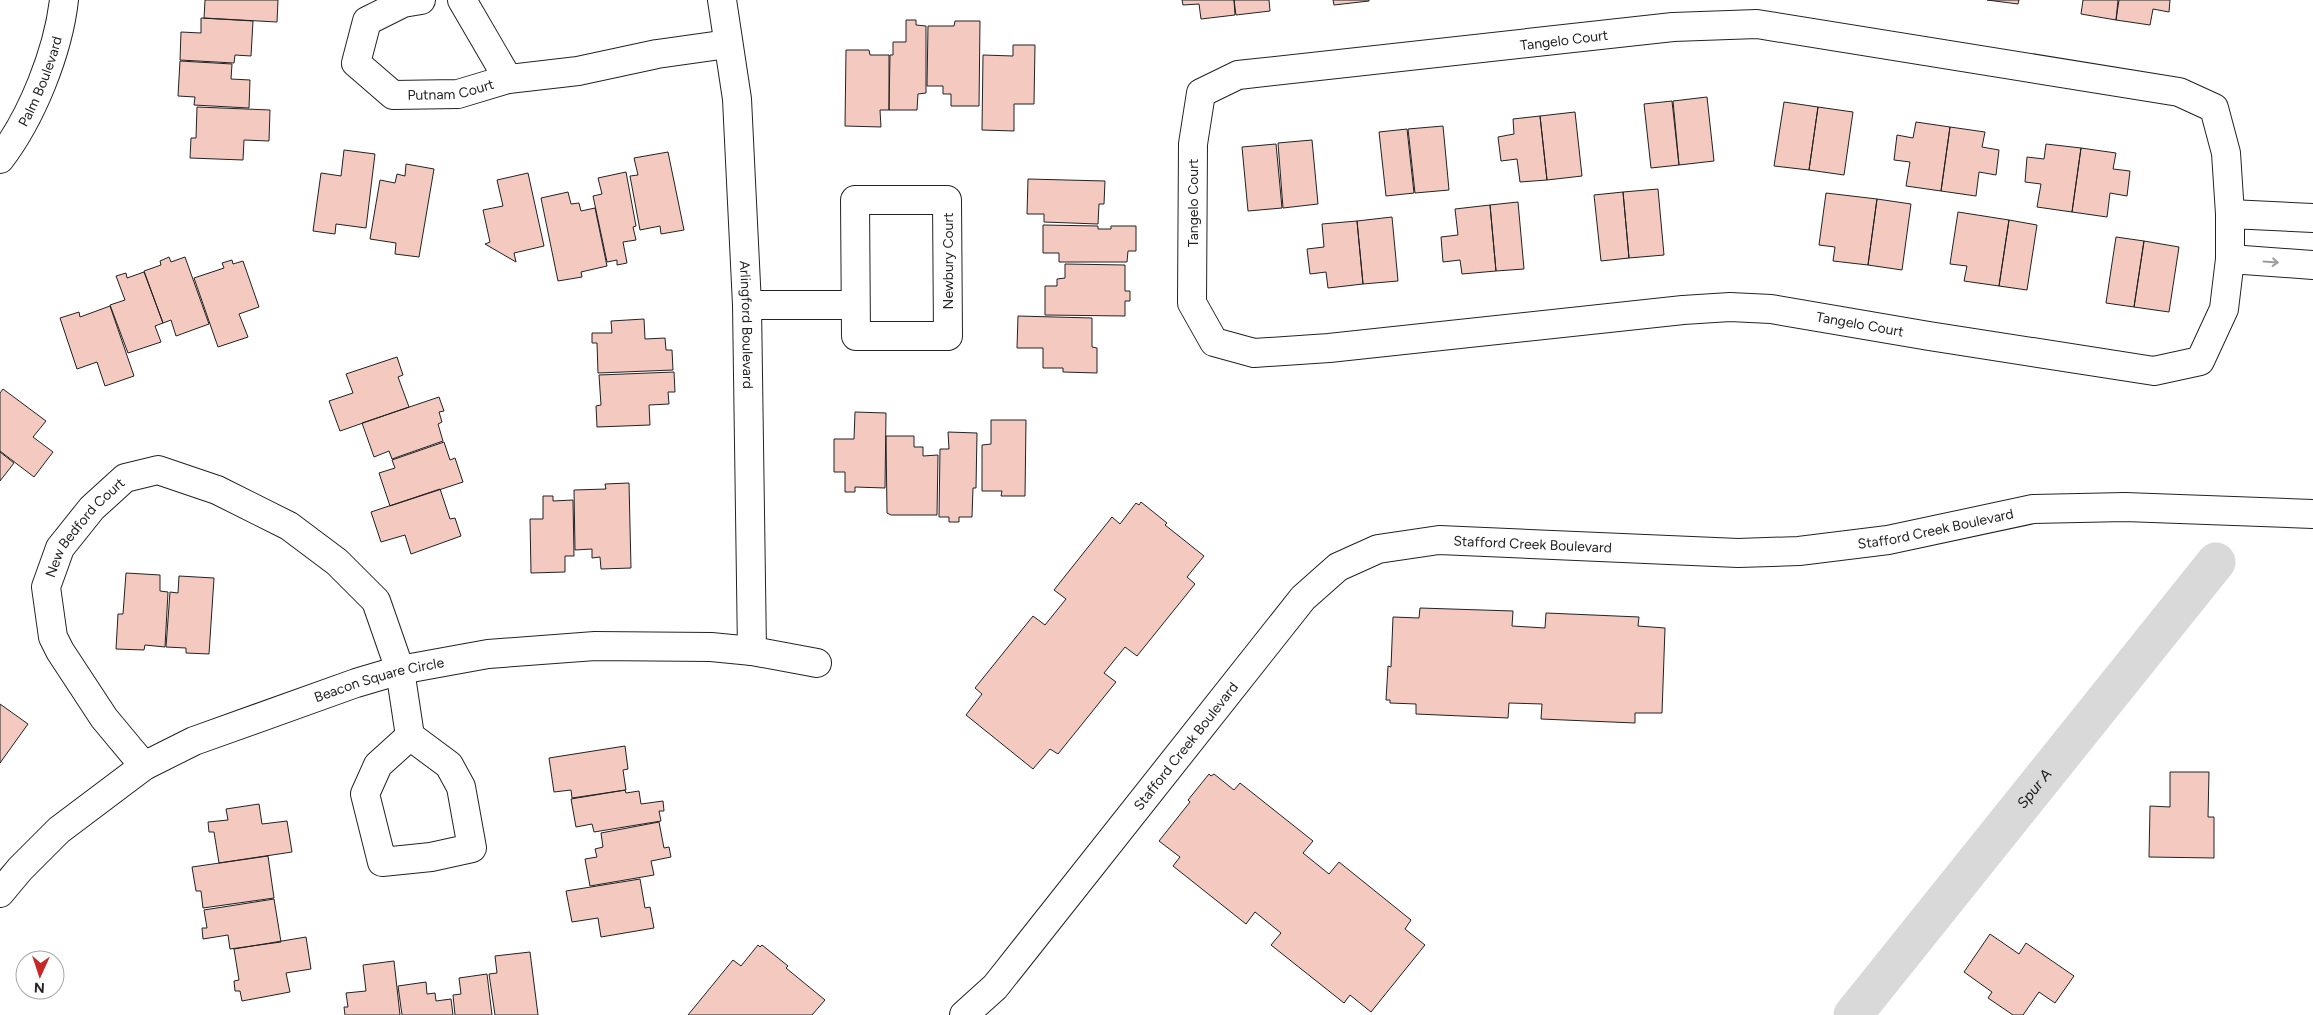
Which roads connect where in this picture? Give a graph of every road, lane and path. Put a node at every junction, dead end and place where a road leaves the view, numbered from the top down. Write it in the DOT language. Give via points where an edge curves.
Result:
graph roads {
  1 [pos="64,0"];
  2 [pos="421,0"];
  3 [pos="462,0"];
  4 [pos="722,0"];
  5 [pos="728,44"];
  6 [pos="508,79"];
  7 [pos="0,158"];
  8 [pos="2230,214"];
  9 [pos="2313,218"];
  10 [pos="2230,259"];
  11 [pos="2313,265"];
  12 [pos="747,305"];
  13 [pos="855,306"];
  14 [pos="2313,514"];
  15 [pos="752,651"];
  16 [pos="817,663"];
  17 [pos="400,670"];
  18 [pos="410,736"];
  19 [pos="144,766"];
  20 [pos="0,894"];
  21 [pos="964,1015"];
  1 -- 7 [label="street, Palm Boulevard" via="61,26 47,67 30,107"];
  2 -- 6 [label="street, Putnam Court" via="403,3 367,20 356,63 393,95 458,94"];
  3 -- 6 [label="street, Putnam Court"];
  4 -- 5 [label="street, Arlingford Boulevard"];
  5 -- 6 [label="street, Putnam Court" via="657,54 578,72"];
  5 -- 12 [label="street, Arlingford Boulevard" via="737,98"];
  8 -- 9 [label="street"];
  8 -- 10 [label="street, Tangelo Court"];
  8 -- 10 [label="street, Tangelo Court" via="2226,153 2214,108 2179,92 1757,24 1673,27 1238,75 1201,93 1193,144 1192,302 1214,342 1254,353 1730,307 1770,309 2154,370 2200,361 2224,309"];
  10 -- 11 [label="street, one-way"];
  12 -- 13 [label="street"];
  12 -- 15 [label="street, Arlingford Boulevard"];
  13 -- 13 [label="street, Newbury Court" via="855,200 948,200 948,336 856,336"];
  14 -- 21 [label="street, Stafford Creek Boulevard" via="2125,508 2034,509 1888,540 1799,551 1738,553 1439,540 1378,549 1338,566 1303,598 995,987"];
  15 -- 16 [label="street, Beacon Square Circle"];
  15 -- 17 [label="street, Beacon Square Circle" via="711,647 595,646 488,654"];
  17 -- 18 [label="street, New Bedford Court"];
  17 -- 19 [label="street, Beacon Square Circle" via="356,682 194,740"];
  17 -- 19 [label="street, New Bedford Court" via="376,601 337,562 289,526 217,490 158,470 125,478 92,508 60,548 46,587 53,637 60,651 104,718"];
  18 -- 18 [label="street" via="449,765 461,786 472,848 431,857 382,862 365,794 378,765"];
  19 -- 20 [label="street, Beacon Square Circle" via="60,830 20,869"];
}
